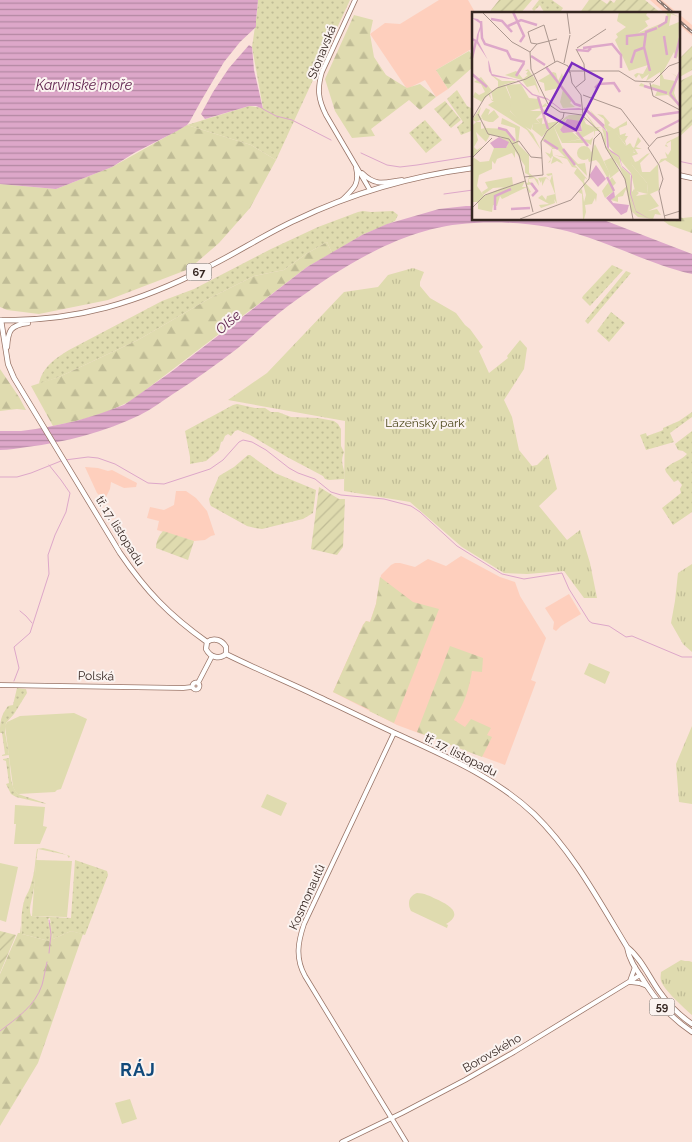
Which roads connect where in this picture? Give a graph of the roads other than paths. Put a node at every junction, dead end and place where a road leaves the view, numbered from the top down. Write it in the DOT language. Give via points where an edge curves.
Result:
graph roads {
  1 [pos="356,0"];
  2 [pos="352,159"];
  3 [pos="472,168"];
  4 [pos="408,180"];
  5 [pos="370,190"];
  6 [pos="341,201"];
  7 [pos="47,319"];
  8 [pos="0,320"];
  9 [pos="0,339"];
  10 [pos="6,356"];
  11 [pos="207,642"];
  12 [pos="226,654"];
  13 [pos="212,656"];
  14 [pos="0,685"];
  15 [pos="394,733"];
  16 [pos="627,947"];
  17 [pos="635,967"];
  18 [pos="646,971"];
  19 [pos="640,975"];
  20 [pos="630,982"];
  21 [pos="647,986"];
  22 [pos="692,1024"];
  23 [pos="692,1032"];
  24 [pos="391,1118"];
  25 [pos="342,1142"];
  26 [pos="406,1142"];
  1 -- 2 [label="street, Stonavská" via="318,85 322,107"];
  2 -- 4 [label="street" via="373,182"];
  2 -- 5 [label="street, Stonavská"];
  2 -- 6 [label="street" via="358,178 353,190"];
  3 -- 4 [label="main road, 67"];
  4 -- 5 [label="main road, 67"];
  5 -- 6 [label="main road, 67"];
  6 -- 7 [label="main road, 67" via="289,223 160,290 106,308"];
  7 -- 8 [label="main road, 67"];
  7 -- 10 [label="main road" via="14,327 8,333"];
  8 -- 10 [label="main road"];
  9 -- 10 [label="main road"];
  10 -- 11 [label="main road, tř. 17. listopadu" via="27,400 136,576 166,610"];
  11 -- 12 [label="main road" via="221,641"];
  11 -- 13 [label="main road" via="206,649"];
  12 -- 13 [label="main road"];
  12 -- 15 [label="main road, tř. 17. listopadu"];
  13 -- 14 [label="street, Polská" via="198,683 192,687"];
  15 -- 16 [label="main road, tř. 17. listopadu" via="476,772 526,807 567,852"];
  15 -- 24 [label="street, Kosmonautů" via="304,924 298,955 302,970"];
  16 -- 17 [label="main road, tř. 17. listopadu"];
  16 -- 18 [label="main road, tř. 17. listopadu"];
  17 -- 19 [label="main road, tř. 17. listopadu"];
  17 -- 20 [label="street"];
  18 -- 19 [label="street, Borovského"];
  18 -- 22 [label="main road, tř. 17. listopadu" via="671,1007"];
  19 -- 20 [label="street, Borovského"];
  19 -- 21 [label="main road, tř. 17. listopadu / 59"];
  20 -- 21 [label="street"];
  20 -- 24 [label="street, Borovského" via="473,1076"];
  21 -- 23 [label="main road, tř. 17. listopadu / 59" via="666,1012"];
  24 -- 25 [label="street, Borovského"];
  24 -- 26 [label="street, Kosmonautů"];
}
